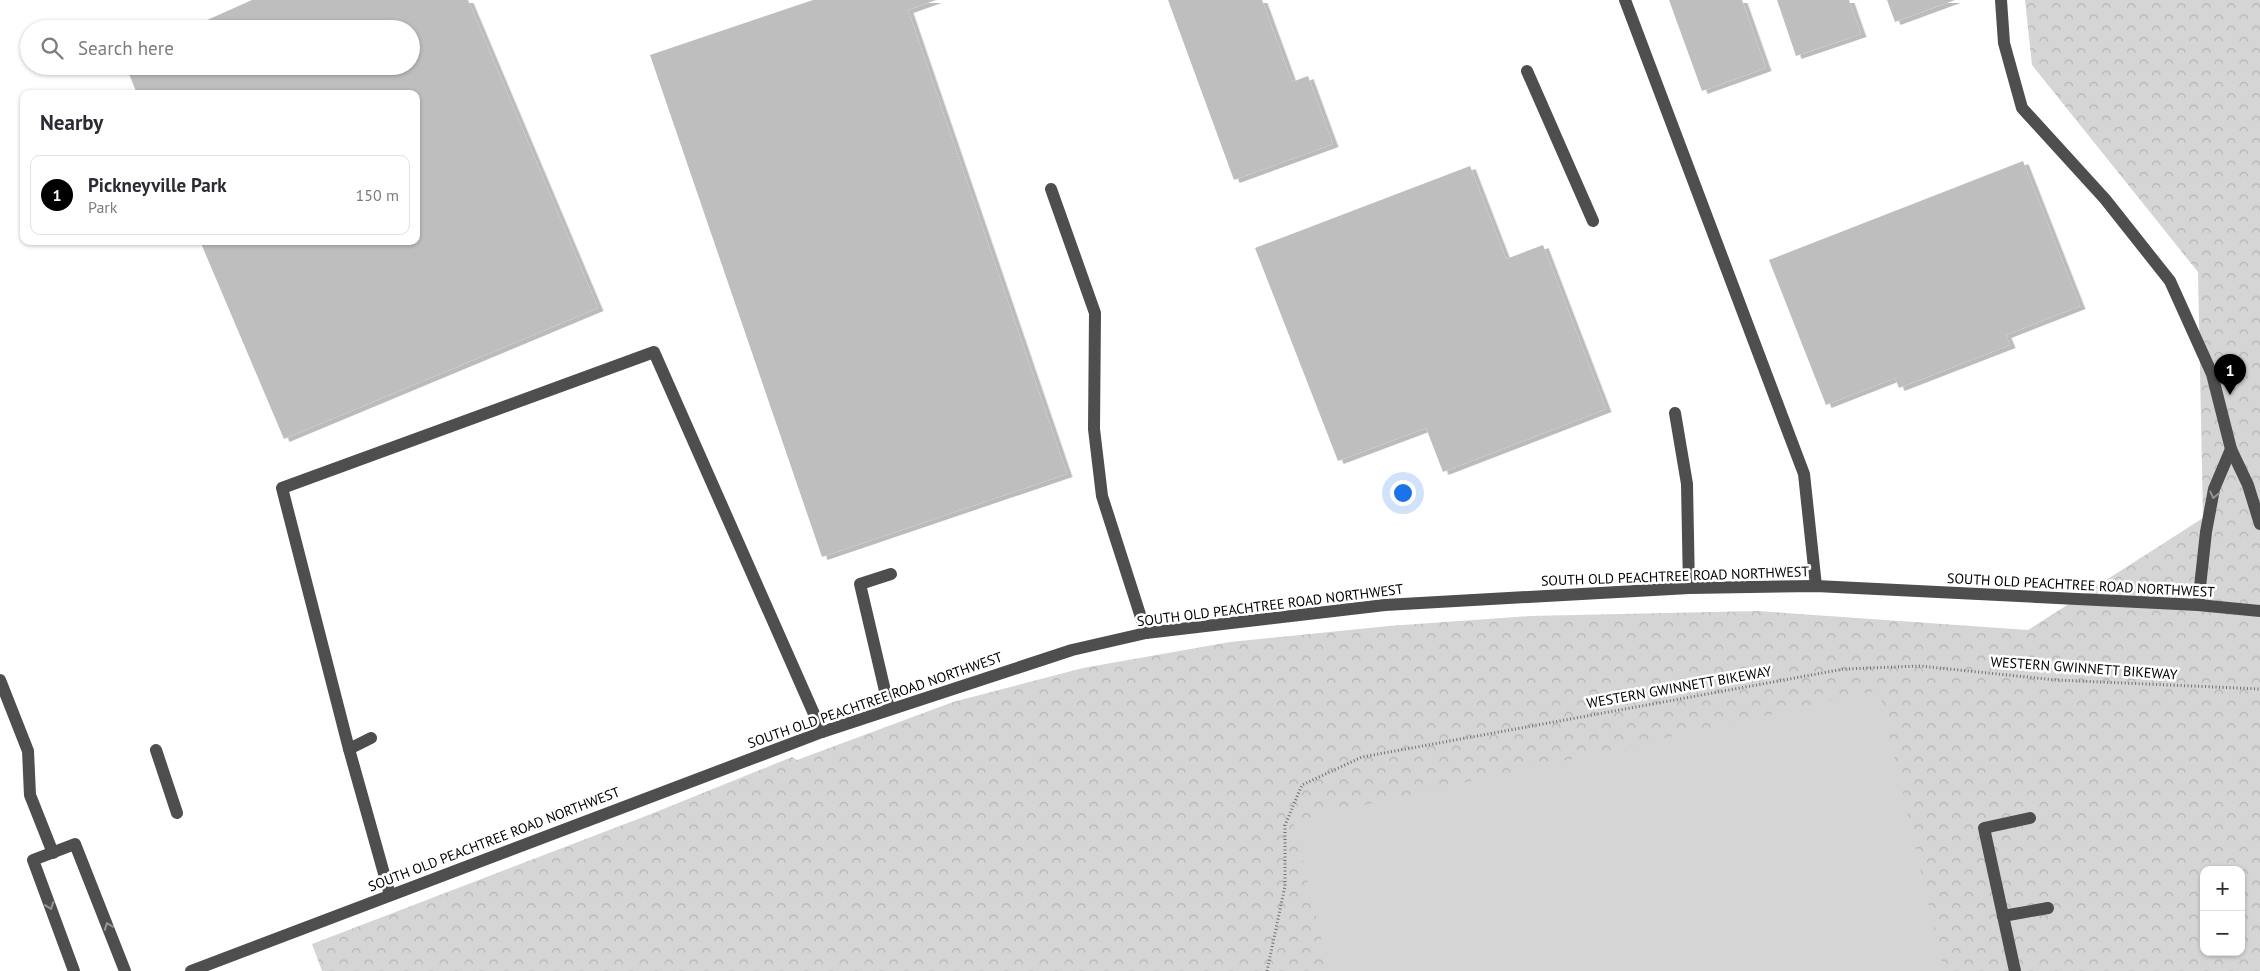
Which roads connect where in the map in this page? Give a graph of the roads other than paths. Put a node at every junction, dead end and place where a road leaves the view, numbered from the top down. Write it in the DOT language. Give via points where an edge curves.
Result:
graph roads {
  1 [pos="1625,0"];
  2 [pos="2001,0"];
  3 [pos="1527,71"];
  4 [pos="1051,189"];
  5 [pos="1594,221"];
  6 [pos="1676,414"];
  7 [pos="2231,449"];
  8 [pos="2260,524"];
  9 [pos="891,574"];
  10 [pos="1816,586"];
  11 [pos="1689,588"];
  12 [pos="2198,605"];
  13 [pos="2260,610"];
  14 [pos="1146,633"];
  15 [pos="0,680"];
  16 [pos="889,708"];
  17 [pos="822,732"];
  18 [pos="371,738"];
  19 [pos="349,749"];
  20 [pos="156,750"];
  21 [pos="177,813"];
  22 [pos="2030,818"];
  23 [pos="53,852"];
  24 [pos="390,895"];
  25 [pos="2048,908"];
  26 [pos="2003,916"];
  27 [pos="74,971"];
  28 [pos="126,971"];
  29 [pos="191,971"];
  30 [pos="2015,971"];
  1 -- 10 [label="street" via="1804,474"];
  2 -- 7 [label="street" via="2004,43 2022,108 2105,199 2170,281 2212,374"];
  3 -- 5 [label="street"];
  4 -- 14 [label="street" via="1095,313 1094,429 1102,496"];
  6 -- 11 [label="street" via="1687,484"];
  7 -- 8 [label="street" via="2248,485"];
  7 -- 12 [label="street, one-way" via="2214,489"];
  9 -- 16 [label="street" via="860,584"];
  10 -- 11 [label="street, SOUTH OLD PEACHTREE ROAD NORTHWEST"];
  10 -- 12 [label="street, SOUTH OLD PEACHTREE ROAD NORTHWEST"];
  11 -- 14 [label="street, SOUTH OLD PEACHTREE ROAD NORTHWEST" via="1385,604"];
  12 -- 13 [label="street, SOUTH OLD PEACHTREE ROAD NORTHWEST"];
  14 -- 16 [label="street, SOUTH OLD PEACHTREE ROAD NORTHWEST" via="1072,650"];
  15 -- 23 [label="street" via="28,751 30,795"];
  16 -- 17 [label="street, SOUTH OLD PEACHTREE ROAD NORTHWEST"];
  17 -- 19 [label="street" via="654,352 282,488"];
  17 -- 24 [label="street, SOUTH OLD PEACHTREE ROAD NORTHWEST"];
  18 -- 19 [label="street"];
  19 -- 24 [label="street"];
  20 -- 21 [label="street"];
  22 -- 26 [label="street" via="1984,828"];
  23 -- 27 [label="street, one-way" via="33,860"];
  28 -- 23 [label="street, one-way" via="75,844"];
  24 -- 29 [label="street, SOUTH OLD PEACHTREE ROAD NORTHWEST"];
  25 -- 26 [label="street"];
  26 -- 30 [label="street"];
}
